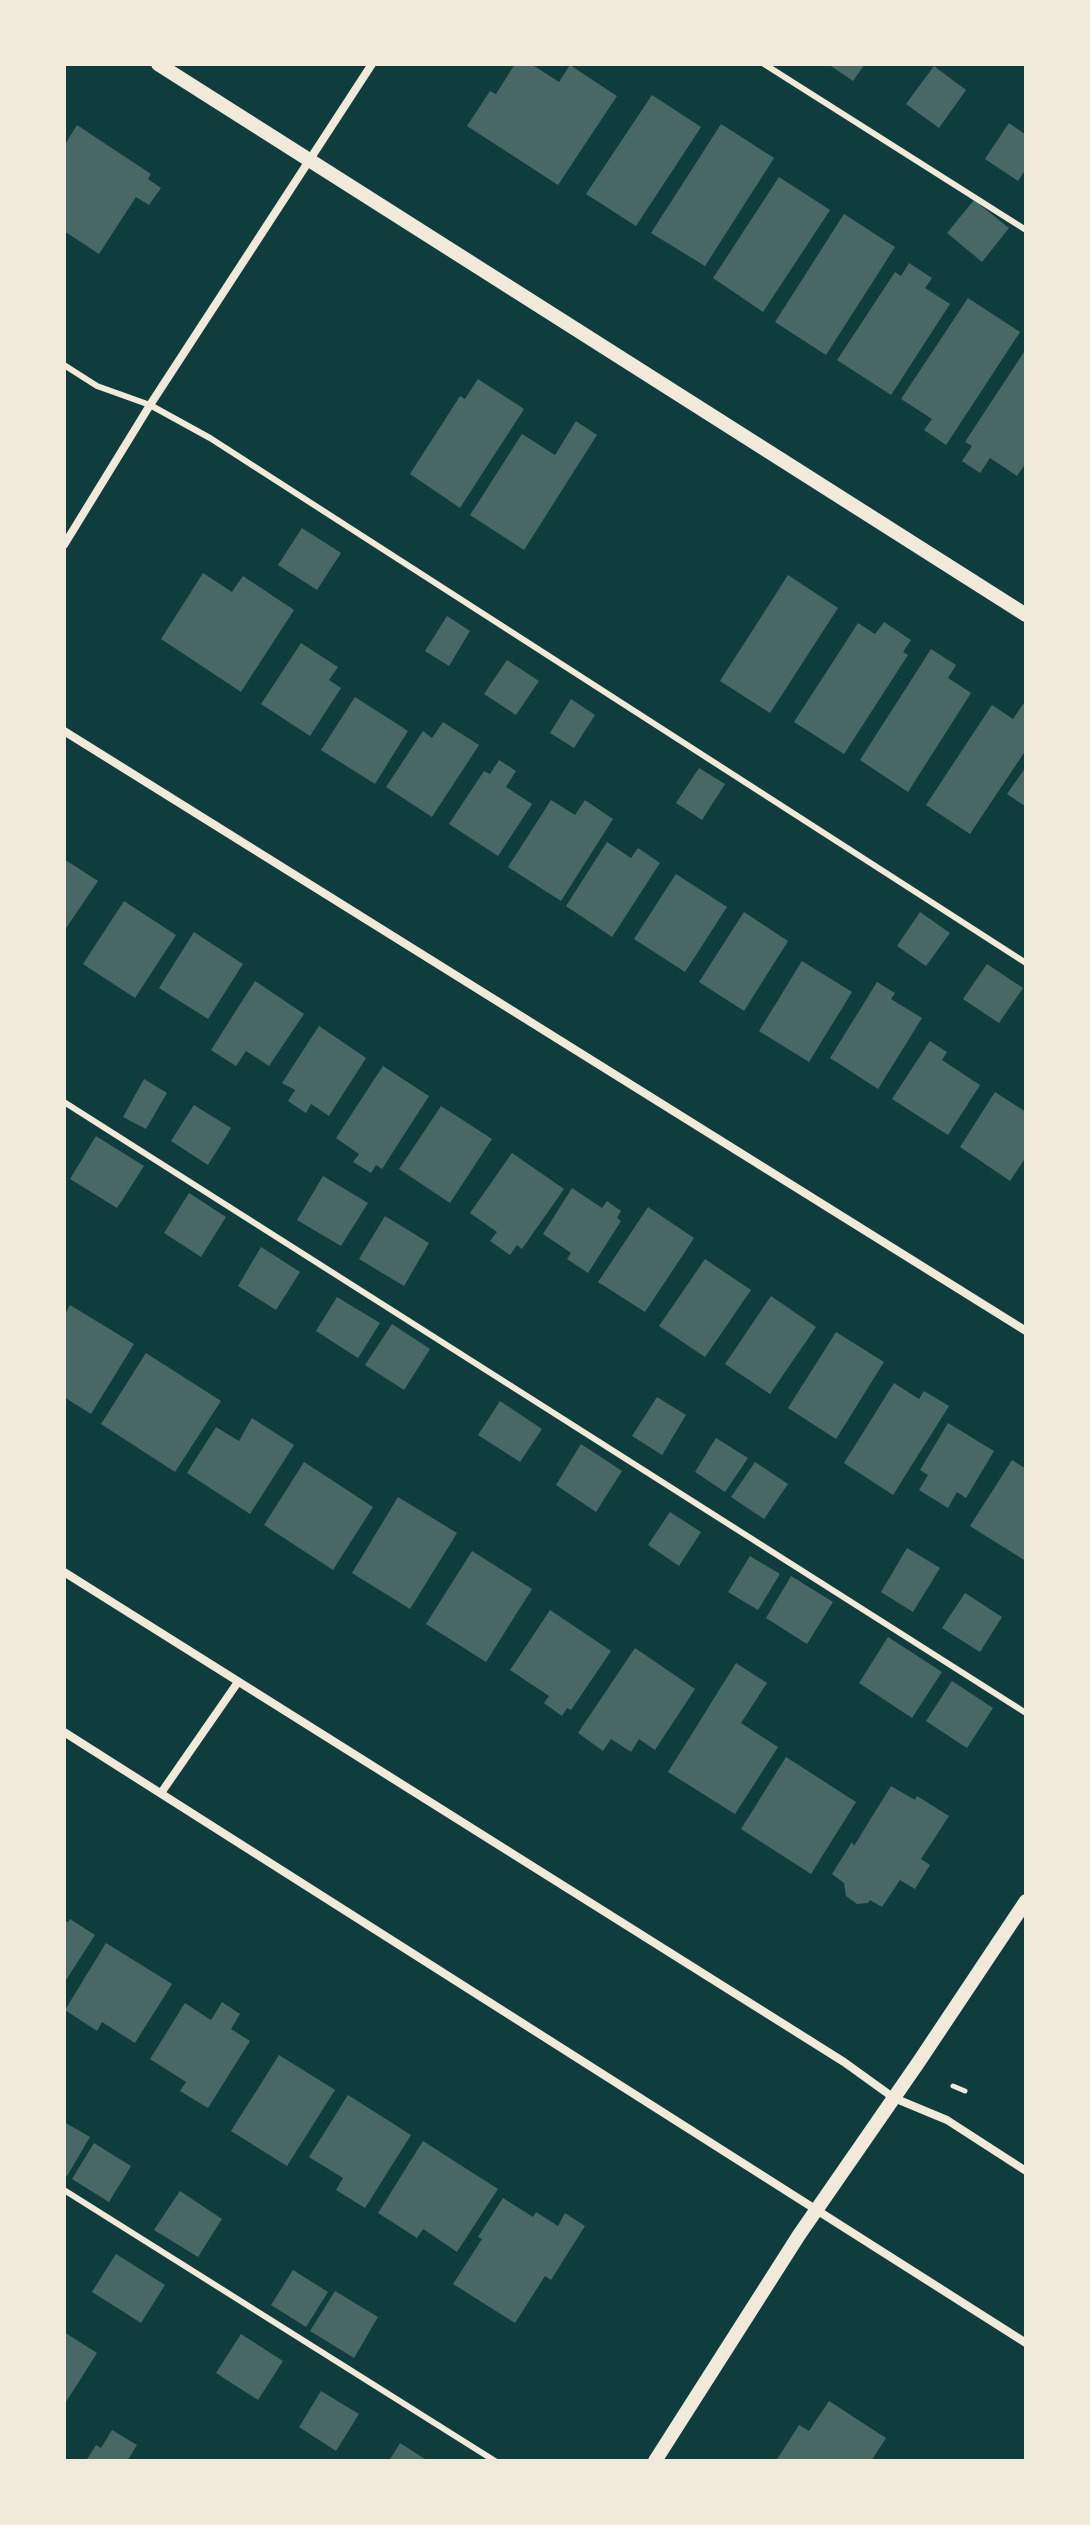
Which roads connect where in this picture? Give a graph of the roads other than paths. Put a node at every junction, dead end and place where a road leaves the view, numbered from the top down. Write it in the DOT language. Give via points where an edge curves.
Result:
graph roads {
  1 [pos="158,64"];
  2 [pos="372,64"];
  3 [pos="764,64"];
  4 [pos="309,160"];
  5 [pos="1026,230"];
  6 [pos="64,365"];
  7 [pos="150,405"];
  8 [pos="64,545"];
  9 [pos="1026,615"];
  10 [pos="64,731"];
  11 [pos="1026,963"];
  12 [pos="64,1102"];
  13 [pos="1026,1331"];
  14 [pos="64,1572"];
  15 [pos="238,1682"];
  16 [pos="1026,1713"];
  17 [pos="64,1732"];
  18 [pos="161,1793"];
  19 [pos="1026,1901"];
  20 [pos="894,2098"];
  21 [pos="1026,2171"];
  22 [pos="64,2190"];
  23 [pos="817,2210"];
  24 [pos="1026,2343"];
  25 [pos="495,2461"];
  26 [pos="655,2461"];
  1 -- 4 [label="street"];
  2 -- 4 [label="street"];
  3 -- 5 [label="lane"];
  4 -- 7 [label="street"];
  4 -- 9 [label="street"];
  6 -- 7 [label="lane" via="97,386"];
  7 -- 8 [label="street"];
  7 -- 11 [label="lane" via="210,438"];
  10 -- 13 [label="street"];
  12 -- 16 [label="lane"];
  14 -- 15 [label="street"];
  15 -- 18 [label="street"];
  15 -- 20 [label="street"];
  17 -- 18 [label="street"];
  18 -- 23 [label="street"];
  19 -- 20 [label="street"];
  20 -- 21 [label="street" via="947,2120"];
  20 -- 23 [label="street"];
  22 -- 25 [label="lane"];
  23 -- 24 [label="street"];
  23 -- 26 [label="street"];
}
